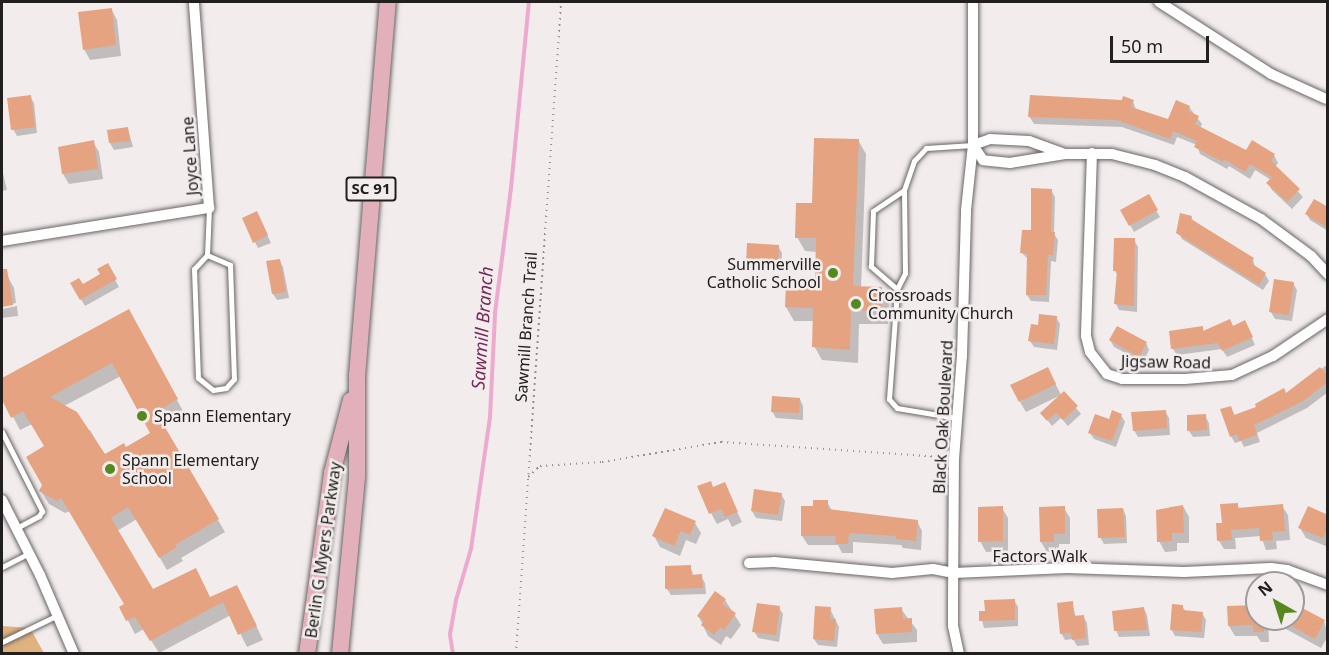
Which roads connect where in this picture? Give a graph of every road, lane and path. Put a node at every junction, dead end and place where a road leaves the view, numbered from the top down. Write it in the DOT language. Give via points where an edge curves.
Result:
graph roads {
  1 [pos="194,2"];
  2 [pos="388,2"];
  3 [pos="561,2"];
  4 [pos="973,2"];
  5 [pos="1159,2"];
  6 [pos="1326,99"];
  7 [pos="973,145"];
  8 [pos="1092,153"];
  9 [pos="1065,154"];
  10 [pos="904,190"];
  11 [pos="209,208"];
  12 [pos="2,241"];
  13 [pos="207,255"];
  14 [pos="1328,274"];
  15 [pos="897,289"];
  16 [pos="1328,319"];
  17 [pos="357,376"];
  18 [pos="959,418"];
  19 [pos="2,432"];
  20 [pos="954,459"];
  21 [pos="528,477"];
  22 [pos="2,500"];
  23 [pos="16,528"];
  24 [pos="29,553"];
  25 [pos="749,563"];
  26 [pos="2,567"];
  27 [pos="954,573"];
  28 [pos="1328,585"];
  29 [pos="58,615"];
  30 [pos="2,642"];
  31 [pos="74,654"];
  32 [pos="308,654"];
  33 [pos="340,654"];
  34 [pos="516,654"];
  35 [pos="959,654"];
  1 -- 11 [label="street, Joyce Lane"];
  2 -- 17 [label="main road, Berlin G Myers Parkway / SC 91"];
  3 -- 34 [label="path, Sawmill Branch Trail"];
  4 -- 7 [label="street, Black Oak Boulevard"];
  5 -- 6 [label="street" via="1271,74"];
  7 -- 9 [label="street" via="990,139 1029,141"];
  7 -- 9 [label="street" via="983,160 1010,163"];
  7 -- 10 [label="lane" via="926,148 914,160"];
  7 -- 18 [label="street, Black Oak Boulevard" via="966,210"];
  8 -- 9 [label="street"];
  8 -- 14 [label="street" via="1155,165 1199,183 1261,219 1311,256"];
  8 -- 16 [label="street, Jigsaw Road" via="1086,336 1090,352 1107,374 1122,379 1232,375 1273,356"];
  10 -- 15 [label="lane" via="905,273"];
  10 -- 15 [label="lane" via="873,211 871,266"];
  11 -- 12 [label="street, Joyce Lane"];
  11 -- 13 [label="lane"];
  13 -- 13 [label="lane" via="194,269 198,378 213,390 225,388 234,379 230,265"];
  15 -- 18 [label="lane" via="889,399 897,408"];
  17 -- 32 [label="main road, Berlin G Myers Parkway / SC 91" via="332,472"];
  17 -- 33 [label="main road, Berlin G Myers Parkway / SC 91" via="357,476"];
  18 -- 20 [label="street, Black Oak Boulevard"];
  19 -- 23 [label="lane" via="42,511"];
  20 -- 21 [label="path" via="721,442 602,462 540,466"];
  20 -- 27 [label="street, Black Oak Boulevard"];
  22 -- 23 [label="street"];
  23 -- 24 [label="street"];
  24 -- 26 [label="lane"];
  24 -- 29 [label="street"];
  25 -- 27 [label="street, Factors Walk" via="892,573 933,569"];
  27 -- 28 [label="street, Factors Walk" via="1067,568 1184,572 1271,568"];
  27 -- 35 [label="street, Black Oak Boulevard" via="953,626"];
  29 -- 30 [label="lane"];
  29 -- 31 [label="street"];
}
